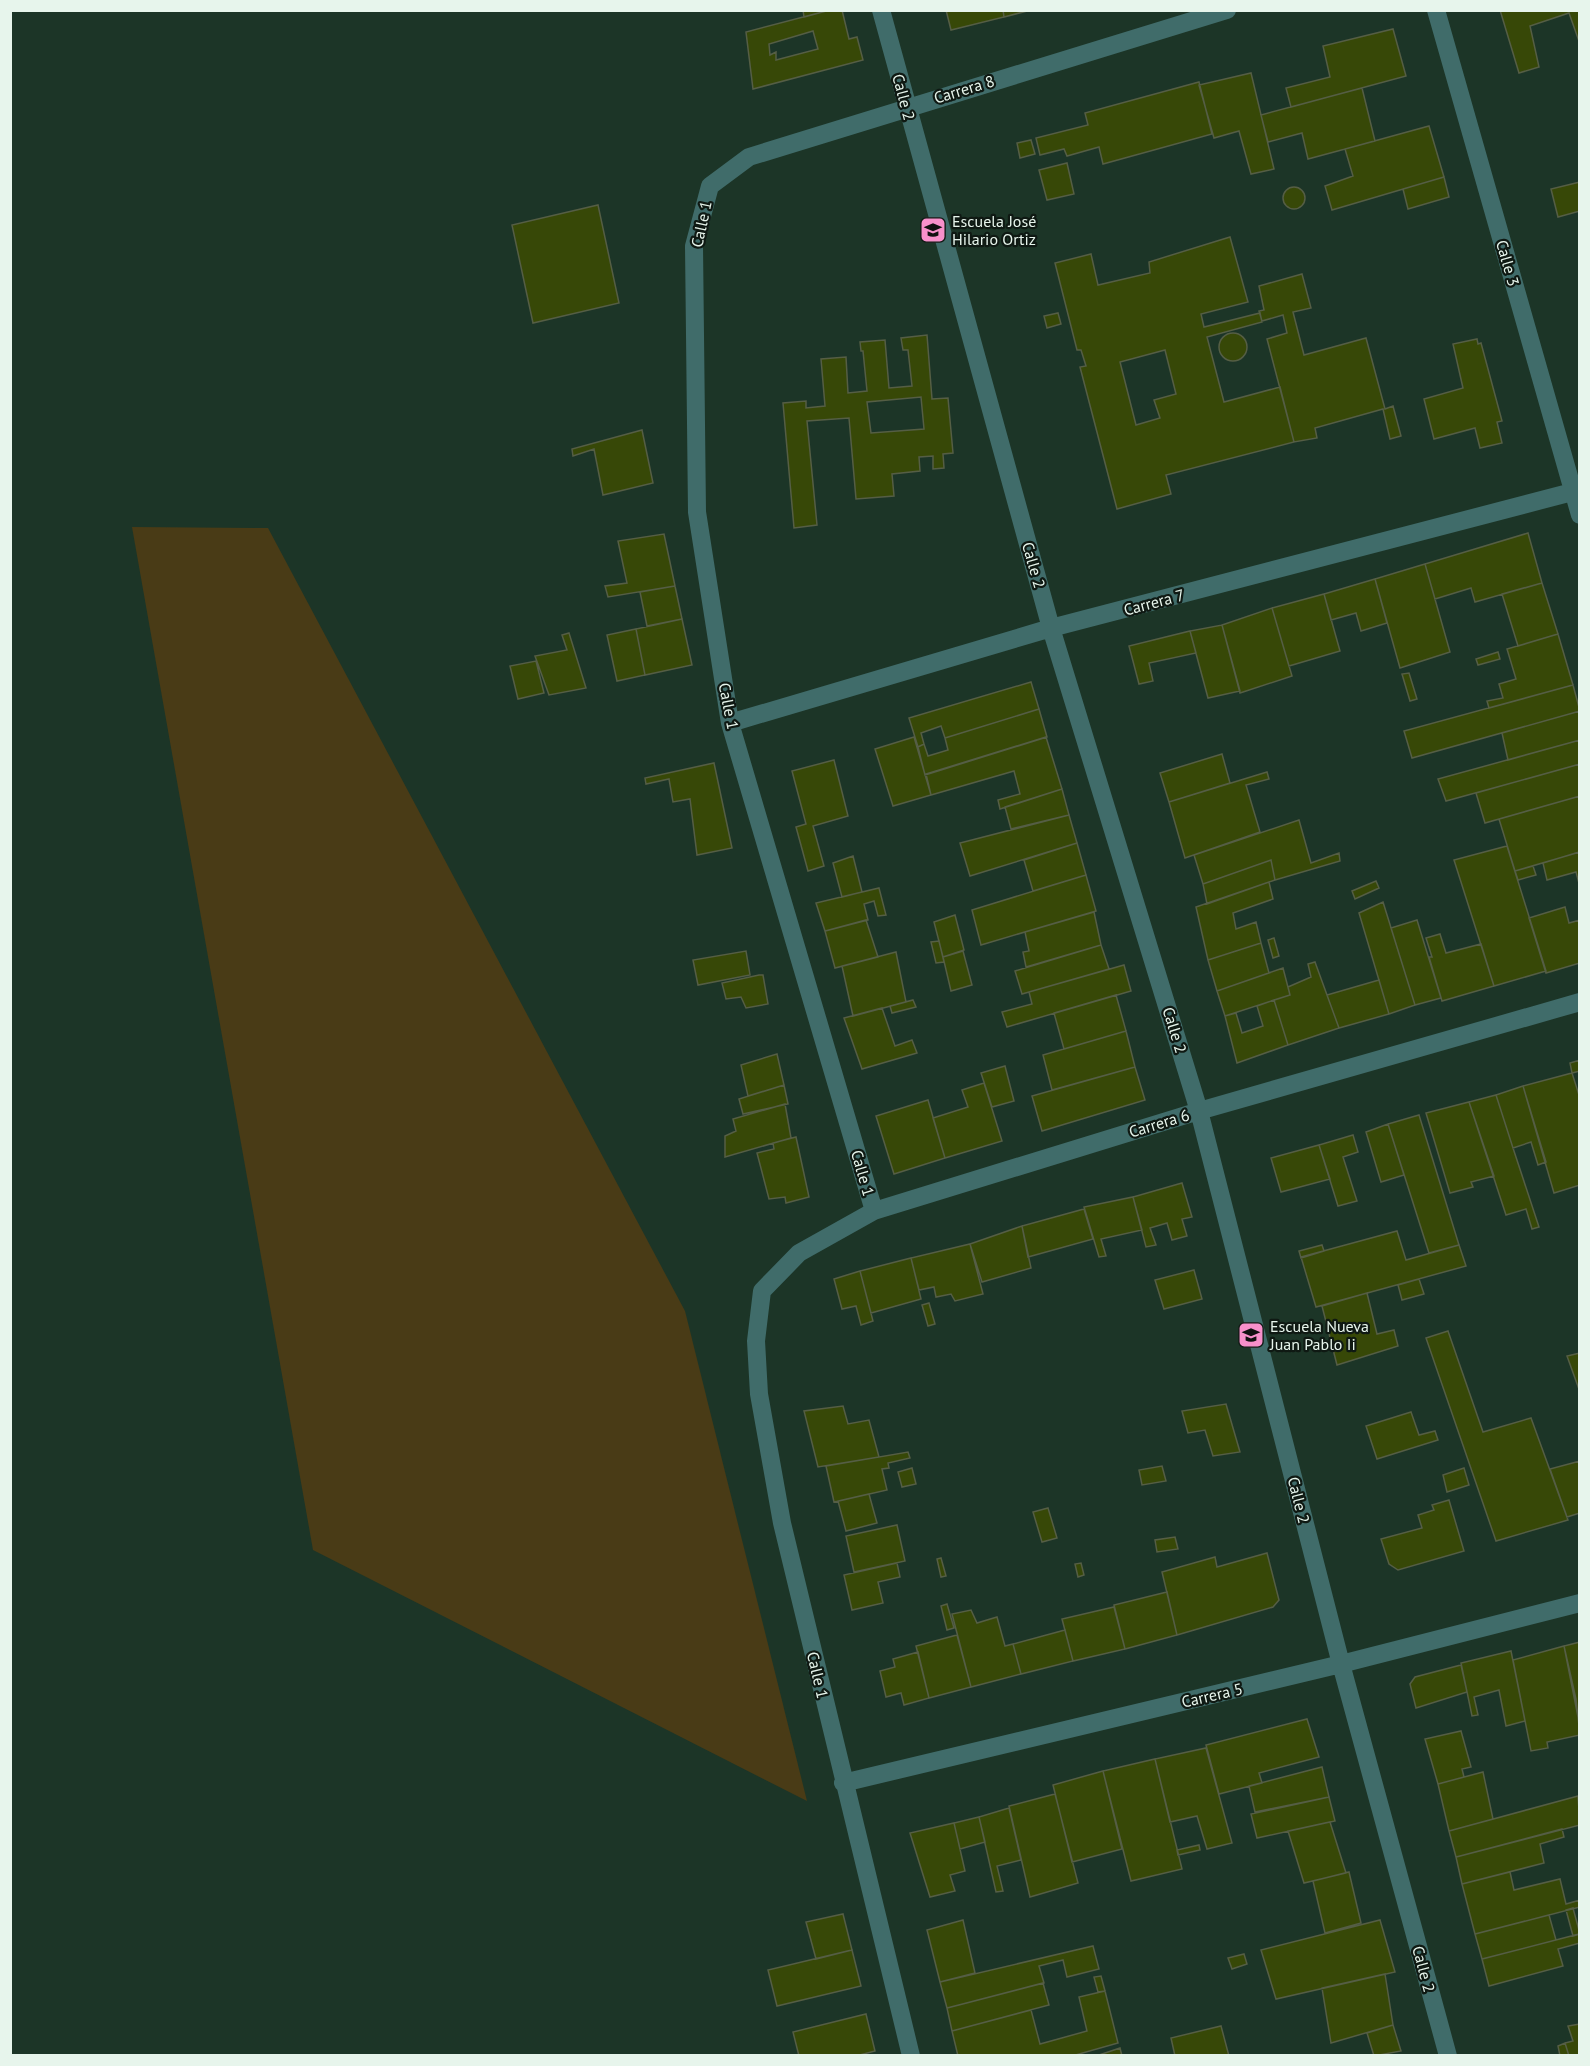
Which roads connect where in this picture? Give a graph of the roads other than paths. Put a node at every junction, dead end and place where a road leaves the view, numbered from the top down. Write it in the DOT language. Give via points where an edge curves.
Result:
graph roads {
  1 [pos="881,10"];
  2 [pos="1227,10"];
  3 [pos="1436,10"];
  4 [pos="906,107"];
  5 [pos="710,186"];
  6 [pos="1576,491"];
  7 [pos="1580,515"];
  8 [pos="1051,628"];
  9 [pos="730,723"];
  10 [pos="1580,1002"];
  11 [pos="1199,1111"];
  12 [pos="874,1211"];
  13 [pos="762,1291"];
  14 [pos="1580,1603"];
  15 [pos="1341,1664"];
  16 [pos="843,1783"];
  17 [pos="911,2055"];
  18 [pos="1448,2055"];
  1 -- 4 [label="street, Calle 2"];
  2 -- 4 [label="street, Carrera 8"];
  3 -- 6 [label="street, Calle 3"];
  4 -- 5 [label="street, Carrera 8" via="749,157"];
  4 -- 8 [label="street, Calle 2"];
  5 -- 9 [label="street, Calle 1" via="694,246 697,513"];
  6 -- 7 [label="street, Calle 3"];
  6 -- 8 [label="street, Carrera 7"];
  8 -- 9 [label="street, Carrera 7"];
  8 -- 11 [label="street, Calle 2"];
  9 -- 12 [label="street, Calle 1"];
  10 -- 11 [label="street, Carrera 6"];
  11 -- 12 [label="street, Carrera 6"];
  11 -- 15 [label="street, Calle 2"];
  12 -- 13 [label="street, Carrera 6" via="799,1253"];
  13 -- 16 [label="street, Calle 1" via="756,1341 759,1394 782,1523"];
  14 -- 15 [label="street, Carrera 5"];
  15 -- 16 [label="street, Carrera 5"];
  15 -- 18 [label="street, Calle 2"];
  16 -- 17 [label="street, Calle 1"];
}
